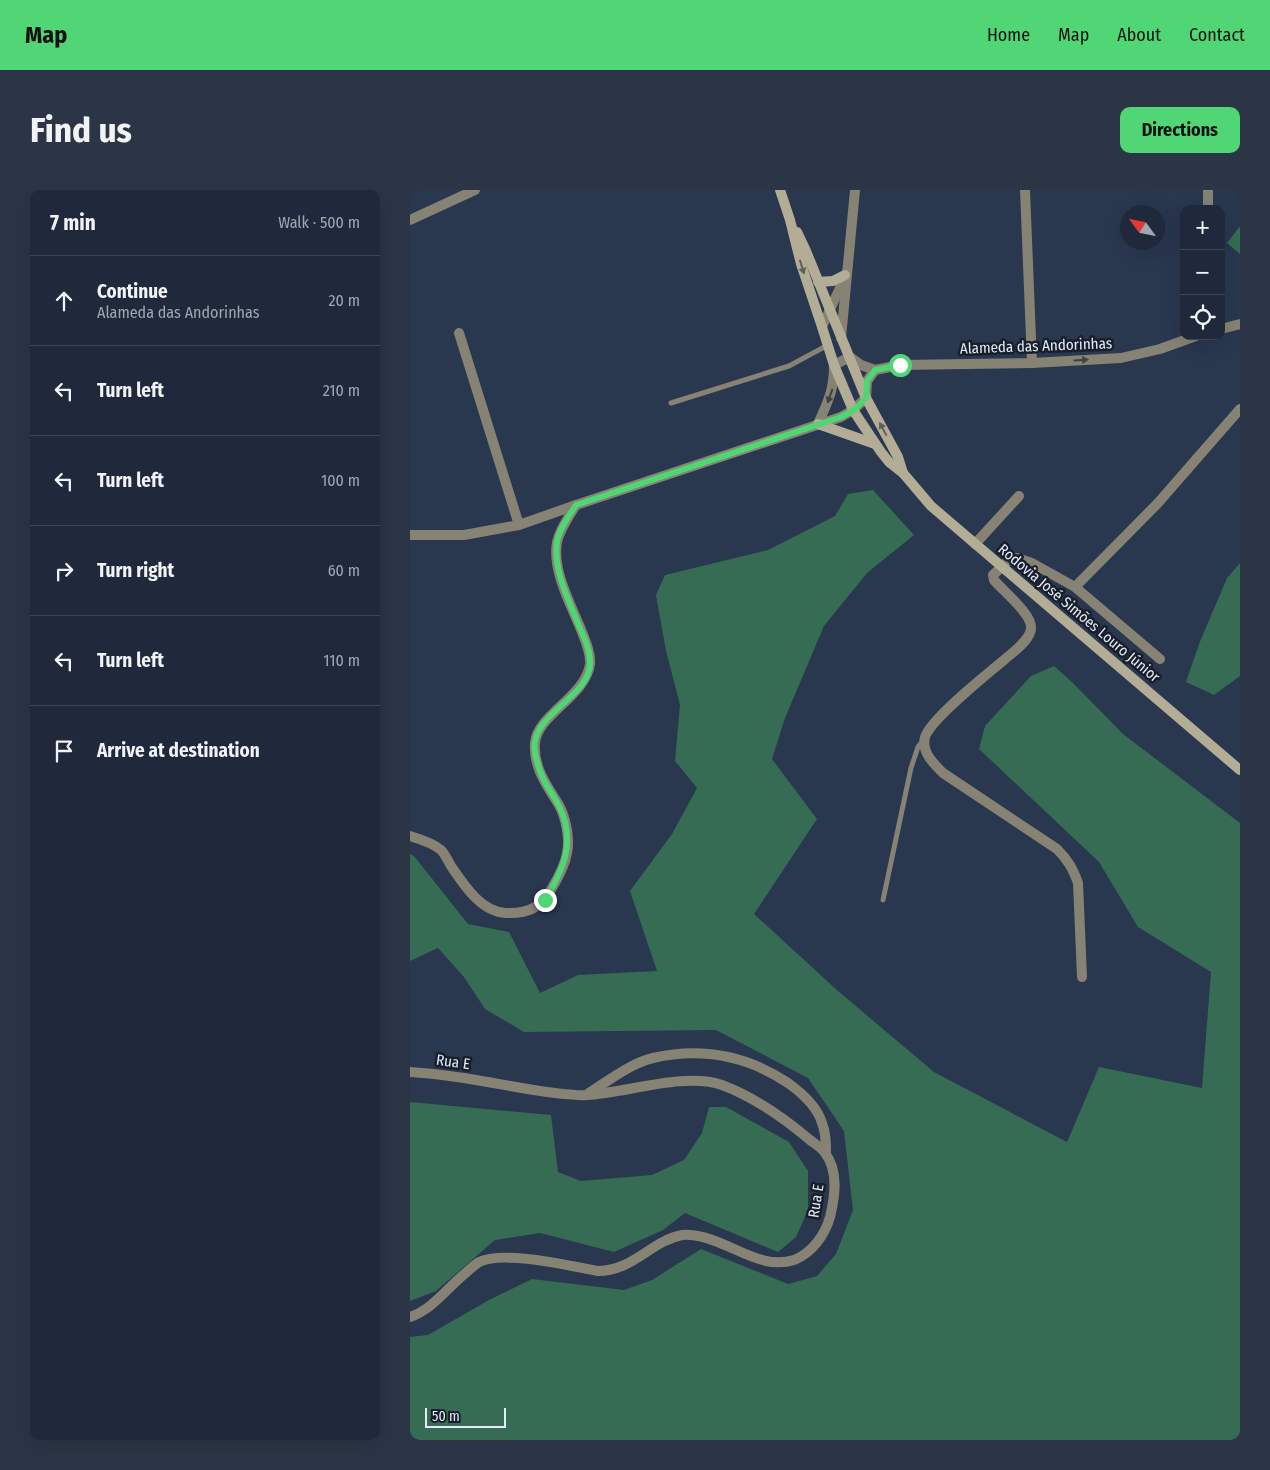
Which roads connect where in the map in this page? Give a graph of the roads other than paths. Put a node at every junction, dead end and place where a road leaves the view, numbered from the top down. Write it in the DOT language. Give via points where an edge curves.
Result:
graph roads {
  1 [pos="476,190"];
  2 [pos="780,190"];
  3 [pos="855,190"];
  4 [pos="1025,190"];
  5 [pos="1208,190"];
  6 [pos="1208,205"];
  7 [pos="410,220"];
  8 [pos="790,220"];
  9 [pos="847,272"];
  10 [pos="818,282"];
  11 [pos="830,312"];
  12 [pos="1240,324"];
  13 [pos="822,328"];
  14 [pos="1225,328"];
  15 [pos="459,333"];
  16 [pos="841,338"];
  17 [pos="1184,340"];
  18 [pos="828,346"];
  19 [pos="850,357"];
  20 [pos="1032,363"];
  21 [pos="834,365"];
  22 [pos="875,370"];
  23 [pos="866,398"];
  24 [pos="671,403"];
  25 [pos="1240,409"];
  26 [pos="854,410"];
  27 [pos="818,424"];
  28 [pos="875,444"];
  29 [pos="903,473"];
  30 [pos="1019,496"];
  31 [pos="576,505"];
  32 [pos="519,525"];
  33 [pos="410,536"];
  34 [pos="975,544"];
  35 [pos="1001,566"];
  36 [pos="1074,586"];
  37 [pos="1160,659"];
  38 [pos="925,738"];
  39 [pos="1240,770"];
  40 [pos="410,836"];
  41 [pos="883,900"];
  42 [pos="1082,976"];
  43 [pos="410,1072"];
  44 [pos="586,1095"];
  45 [pos="826,1153"];
  46 [pos="410,1317"];
  1 -- 7 [label="street"];
  2 -- 8 [label="main road, Rodovia José Simões Louro Júnior"];
  3 -- 9 [label="street"];
  4 -- 20 [label="street"];
  5 -- 6 [label="street"];
  8 -- 10 [label="main road, Rodovia José Simões Louro Júnior"];
  8 -- 13 [label="main road, Rodovia José Simões Louro Júnior, one-way"];
  9 -- 10 [label="main road" via="833,282"];
  9 -- 11 [label="street"];
  9 -- 16 [label="street"];
  10 -- 11 [label="main road, Rodovia José Simões Louro Júnior"];
  11 -- 13 [label="street"];
  11 -- 16 [label="main road, Rodovia José Simões Louro Júnior"];
  12 -- 14 [label="street"];
  13 -- 18 [label="main road, Rodovia José Simões Louro Júnior"];
  15 -- 32 [label="street"];
  16 -- 19 [label="main road, Rodovia José Simões Louro Júnior"];
  20 -- 17 [label="street, Alameda das Andorinhas, one-way" via="1121,358"];
  18 -- 21 [label="main road, Rodovia José Simões Louro Júnior"];
  18 -- 24 [label="lane" via="789,366"];
  19 -- 21 [label="street"];
  19 -- 22 [label="street"];
  19 -- 23 [label="main road, Rodovia José Simões Louro Júnior"];
  20 -- 22 [label="street, Alameda das Andorinhas" via="900,365"];
  21 -- 26 [label="main road, Rodovia José Simões Louro Júnior"];
  21 -- 27 [label="street, one-way" via="832,395"];
  22 -- 23 [label="street" via="867,381"];
  23 -- 26 [label="street"];
  29 -- 23 [label="main road, Rodovia José Simões Louro Júnior, one-way" via="898,457"];
  25 -- 36 [label="street" via="1158,503"];
  26 -- 27 [label="street"];
  26 -- 28 [label="main road, Rodovia José Simões Louro Júnior"];
  27 -- 28 [label="main road"];
  27 -- 31 [label="street"];
  28 -- 29 [label="main road, Rodovia José Simões Louro Júnior"];
  29 -- 34 [label="main road, Rodovia José Simões Louro Júnior" via="931,506"];
  30 -- 34 [label="street"];
  31 -- 32 [label="street"];
  31 -- 40 [label="street" via="557,541 556,564 587,646 588,674 582,686 540,729 535,741 535,757 541,775 560,808 566,828 567,853 559,876 545,900 529,912 505,914 486,907 476,898 441,850"];
  32 -- 33 [label="street" via="464,534"];
  34 -- 35 [label="main road, Rodovia José Simões Louro Júnior"];
  35 -- 36 [label="street" via="1017,558 1032,562"];
  35 -- 38 [label="street" via="993,575 994,580 1029,620 1031,629 1028,636 942,715"];
  35 -- 39 [label="main road, Rodovia José Simões Louro Júnior"];
  36 -- 37 [label="street"];
  38 -- 41 [label="lane" via="918,747 911,768"];
  38 -- 42 [label="street" via="926,751 944,773 1057,849 1074,869 1078,883"];
  43 -- 44 [label="street, Rua E"];
  44 -- 45 [label="street, Rua E" via="679,1082 719,1084 744,1095 785,1121"];
  44 -- 45 [label="street" via="616,1075 650,1059 676,1054 726,1056 752,1063 799,1091 822,1122"];
  45 -- 46 [label="street, Rua E" via="836,1182 827,1226 807,1253 793,1260 775,1262 758,1259 713,1240 685,1234 664,1241 610,1271 492,1258 474,1266 432,1305"];
}
